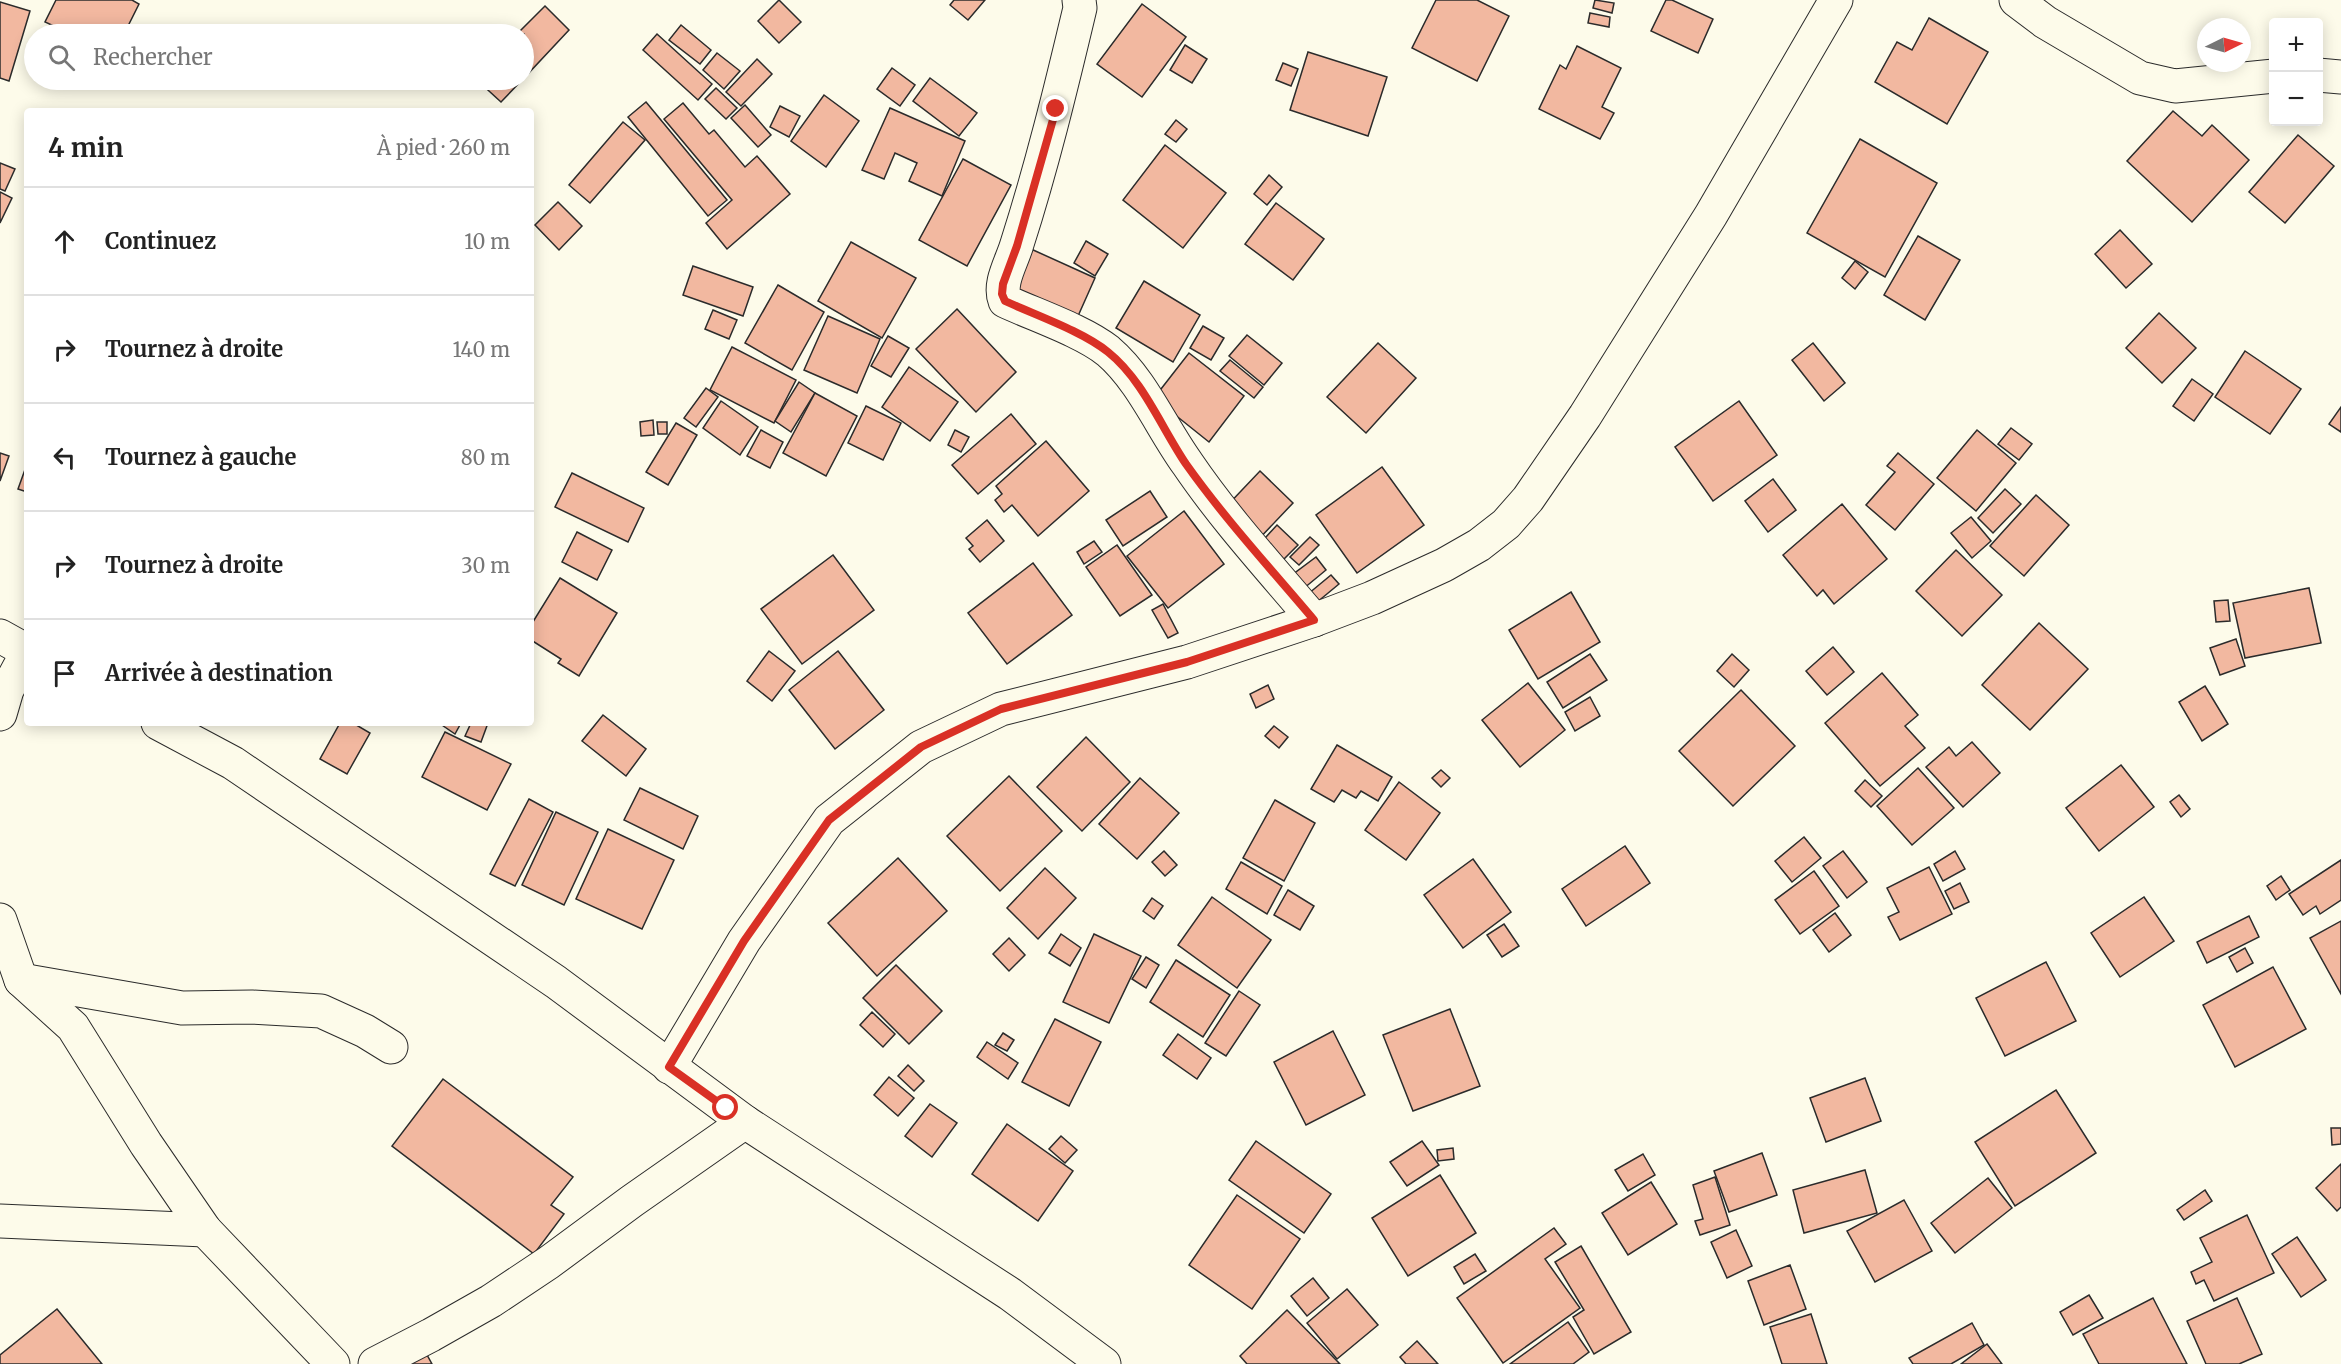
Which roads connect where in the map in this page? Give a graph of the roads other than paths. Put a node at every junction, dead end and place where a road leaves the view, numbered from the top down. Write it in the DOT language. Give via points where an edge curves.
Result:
graph roads {
  1 [pos="1079,0"];
  2 [pos="1836,0"];
  3 [pos="2016,0"];
  4 [pos="2323,75"];
  5 [pos="2269,77"];
  6 [pos="2341,77"];
  7 [pos="1314,620"];
  8 [pos="0,636"];
  9 [pos="24,650"];
  10 [pos="24,658"];
  11 [pos="0,714"];
  12 [pos="164,726"];
  13 [pos="0,920"];
  14 [pos="11,978"];
  15 [pos="391,1047"];
  16 [pos="669,1067"];
  17 [pos="745,1122"];
  18 [pos="0,1221"];
  19 [pos="205,1230"];
  20 [pos="333,1364"];
  21 [pos="375,1364"];
  22 [pos="1104,1364"];
  1 -- 7 [label="street" via="1052,129 1002,294 1005,301 1106,350 1126,369 1220,509"];
  2 -- 7 [label="street" via="1711,215 1528,499 1506,524 1444,565"];
  3 -- 5 [label="street" via="2045,22 2140,78 2175,86"];
  4 -- 6 [label="street"];
  7 -- 16 [label="street" via="1187,662 1001,709 921,747 829,820 744,941"];
  8 -- 9 [label="street"];
  10 -- 11 [label="street"];
  12 -- 16 [label="street" via="233,763 556,982"];
  13 -- 14 [label="street"];
  14 -- 15 [label="street" via="183,1008 321,1011"];
  14 -- 19 [label="street" via="73,1027"];
  16 -- 17 [label="street"];
  17 -- 21 [label="street" via="491,1301"];
  17 -- 22 [label="street" via="1010,1294"];
  18 -- 19 [label="street"];
  19 -- 20 [label="street"];
}
